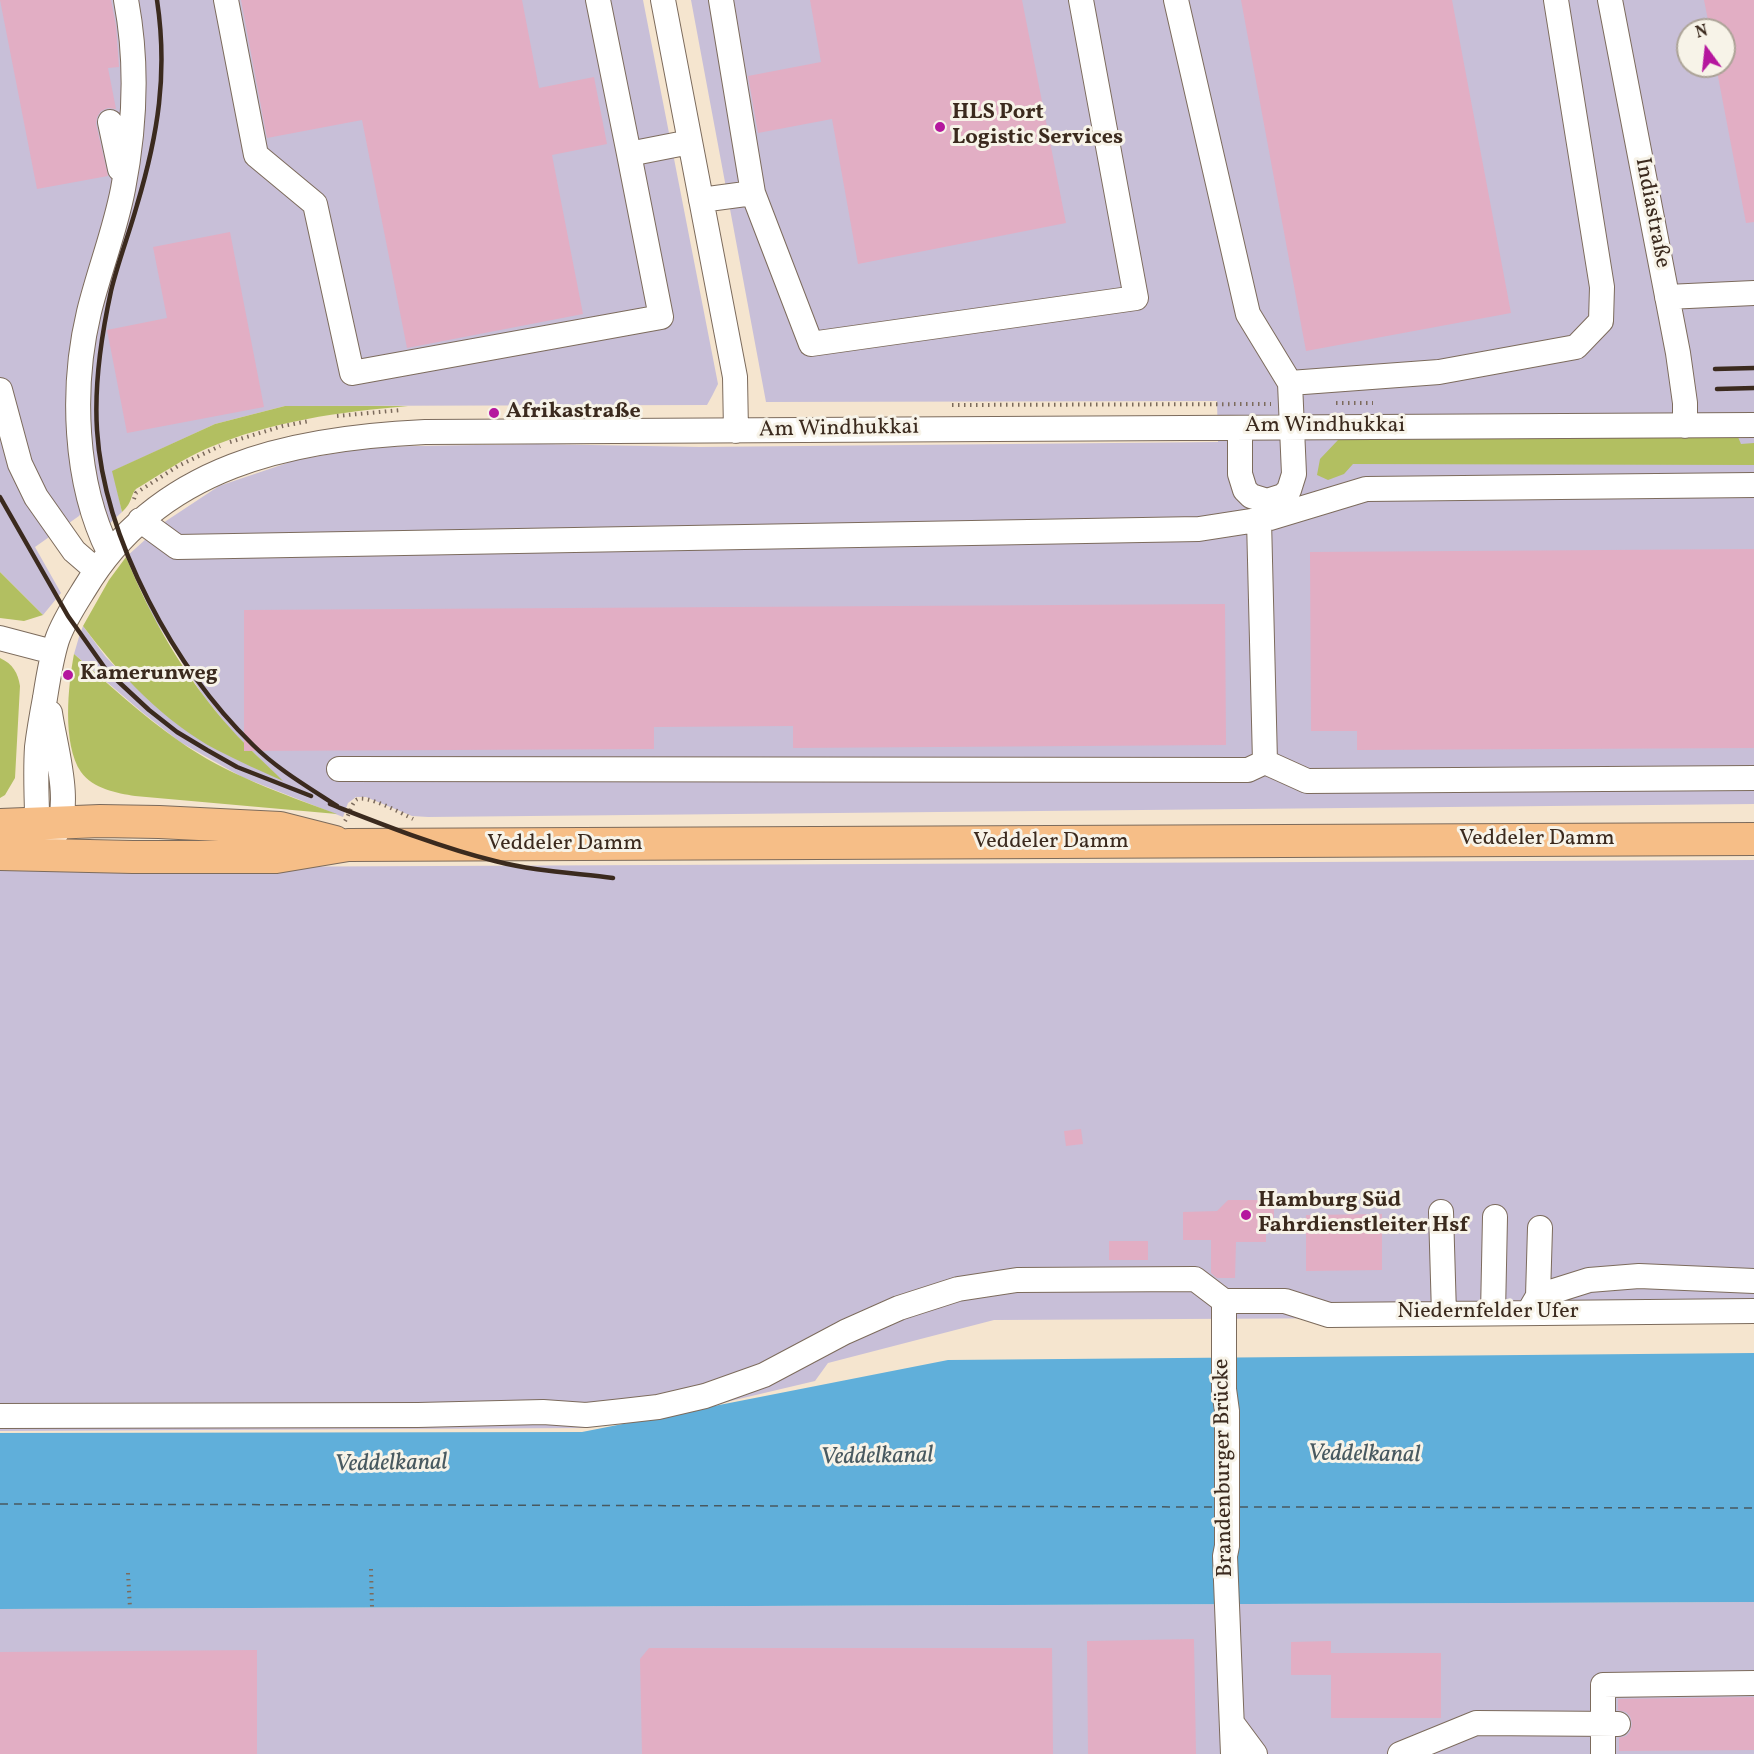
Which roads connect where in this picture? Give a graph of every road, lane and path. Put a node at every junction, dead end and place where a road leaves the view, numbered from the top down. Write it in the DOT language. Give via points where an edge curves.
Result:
graph roads {
  1 [pos="126,0"];
  2 [pos="226,0"];
  3 [pos="598,0"];
  4 [pos="663,0"];
  5 [pos="721,0"];
  6 [pos="1081,0"];
  7 [pos="1176,0"];
  8 [pos="1556,0"];
  9 [pos="1610,0"];
  10 [pos="116,67"];
  11 [pos="110,122"];
  12 [pos="690,142"];
  13 [pos="130,147"];
  14 [pos="629,154"];
  15 [pos="122,192"];
  16 [pos="753,193"];
  17 [pos="701,200"];
  18 [pos="1754,293"];
  19 [pos="1668,297"];
  20 [pos="1290,383"];
  21 [pos="0,390"];
  22 [pos="1754,425"];
  23 [pos="1685,426"];
  24 [pos="1293,427"];
  25 [pos="1240,428"];
  26 [pos="736,431"];
  27 [pos="1754,485"];
  28 [pos="1265,513"];
  29 [pos="140,520"];
  30 [pos="102,561"];
  31 [pos="0,638"];
  32 [pos="53,652"];
  33 [pos="1265,762"];
  34 [pos="339,769"];
  35 [pos="1754,778"];
  36 [pos="49,823"];
  37 [pos="0,825"];
  38 [pos="1754,839"];
  39 [pos="348,845"];
  40 [pos="0,854"];
  41 [pos="39,855"];
  42 [pos="1441,1212"];
  43 [pos="1495,1217"];
  44 [pos="1540,1228"];
  45 [pos="1754,1281"];
  46 [pos="1224,1301"];
  47 [pos="1533,1305"];
  48 [pos="1754,1311"];
  49 [pos="1493,1313"];
  50 [pos="1444,1314"];
  51 [pos="0,1416"];
  52 [pos="371,1569"];
  53 [pos="128,1574"];
  54 [pos="372,1607"];
  55 [pos="130,1608"];
  56 [pos="1754,1683"];
  57 [pos="1232,1722"];
  58 [pos="1610,1723"];
  59 [pos="1233,1754"];
  60 [pos="1255,1754"];
  61 [pos="1400,1754"];
  62 [pos="1603,1754"];
  1 -- 13 [label="street" via="133,53"];
  2 -- 14 [label="street" via="256,155 315,204 352,373 661,316"];
  3 -- 14 [label="street"];
  4 -- 12 [label="street"];
  5 -- 16 [label="street"];
  6 -- 16 [label="street" via="1136,298 811,344"];
  7 -- 20 [label="street" via="1248,314"];
  8 -- 20 [label="street" via="1602,287 1601,321 1576,347 1439,372"];
  9 -- 19 [label="street, Indiastraße"];
  10 -- 13 [label="street"];
  11 -- 15 [label="street"];
  12 -- 14 [label="street"];
  12 -- 17 [label="street"];
  13 -- 15 [label="street"];
  15 -- 30 [label="street" via="89,312 77,401 81,453"];
  16 -- 17 [label="street"];
  17 -- 26 [label="street" via="735,377"];
  18 -- 19 [label="street"];
  19 -- 23 [label="street, Indiastraße" via="1685,403"];
  20 -- 24 [label="street"];
  21 -- 30 [label="street" via="20,464 36,497 85,562"];
  22 -- 23 [label="street, Am Windhukkai"];
  23 -- 24 [label="street, Am Windhukkai"];
  24 -- 25 [label="street, Am Windhukkai"];
  24 -- 28 [label="street" via="1293,482"];
  25 -- 26 [label="street, Am Windhukkai"];
  25 -- 28 [label="street" via="1241,483"];
  26 -- 29 [label="street, Am Windhukkai" via="425,432 332,441 268,454 224,470 179,493"];
  27 -- 28 [label="street" via="1366,489"];
  28 -- 29 [label="street" via="1199,529 177,547"];
  28 -- 33 [label="street"];
  29 -- 30 [label="street, Am Windhukkai"];
  30 -- 32 [label="street, Am Windhukkai" via="68,616"];
  31 -- 32 [label="street"];
  32 -- 36 [label="street, Am Windhukkai" via="46,688 63,792"];
  33 -- 34 [label="street" via="1248,770"];
  33 -- 35 [label="street" via="1307,781"];
  36 -- 37 [label="main road, Veddeler Damm"];
  36 -- 39 [label="main road, Veddeler Damm" via="159,822 280,828"];
  36 -- 41 [label="street, Am Windhukkai" via="56,834"];
  38 -- 39 [label="main road, Veddeler Damm"];
  39 -- 41 [label="main road, Veddeler Damm" via="276,857"];
  40 -- 41 [label="main road, Veddeler Damm"];
  42 -- 50 [label="street"];
  43 -- 49 [label="street"];
  44 -- 47 [label="street"];
  45 -- 47 [label="street" via="1639,1276 1588,1280"];
  46 -- 50 [label="street, Niedernfelder Ufer" via="1285,1301 1329,1315"];
  46 -- 51 [label="street" via="1195,1279 1017,1280 958,1289 899,1308 764,1375 705,1396 614,1412"];
  46 -- 57 [label="street, Brandenburger Brücke" via="1225,1556"];
  47 -- 48 [label="street, Niedernfelder Ufer"];
  47 -- 49 [label="street, Niedernfelder Ufer"];
  49 -- 50 [label="street, Niedernfelder Ufer"];
  52 -- 54 [label="path"];
  53 -- 55 [label="path"];
  56 -- 58 [label="street" via="1603,1685"];
  57 -- 59 [label="street, Brandenburger Brücke"];
  57 -- 60 [label="street"];
  58 -- 61 [label="street" via="1476,1723"];
  58 -- 62 [label="street"];
}
